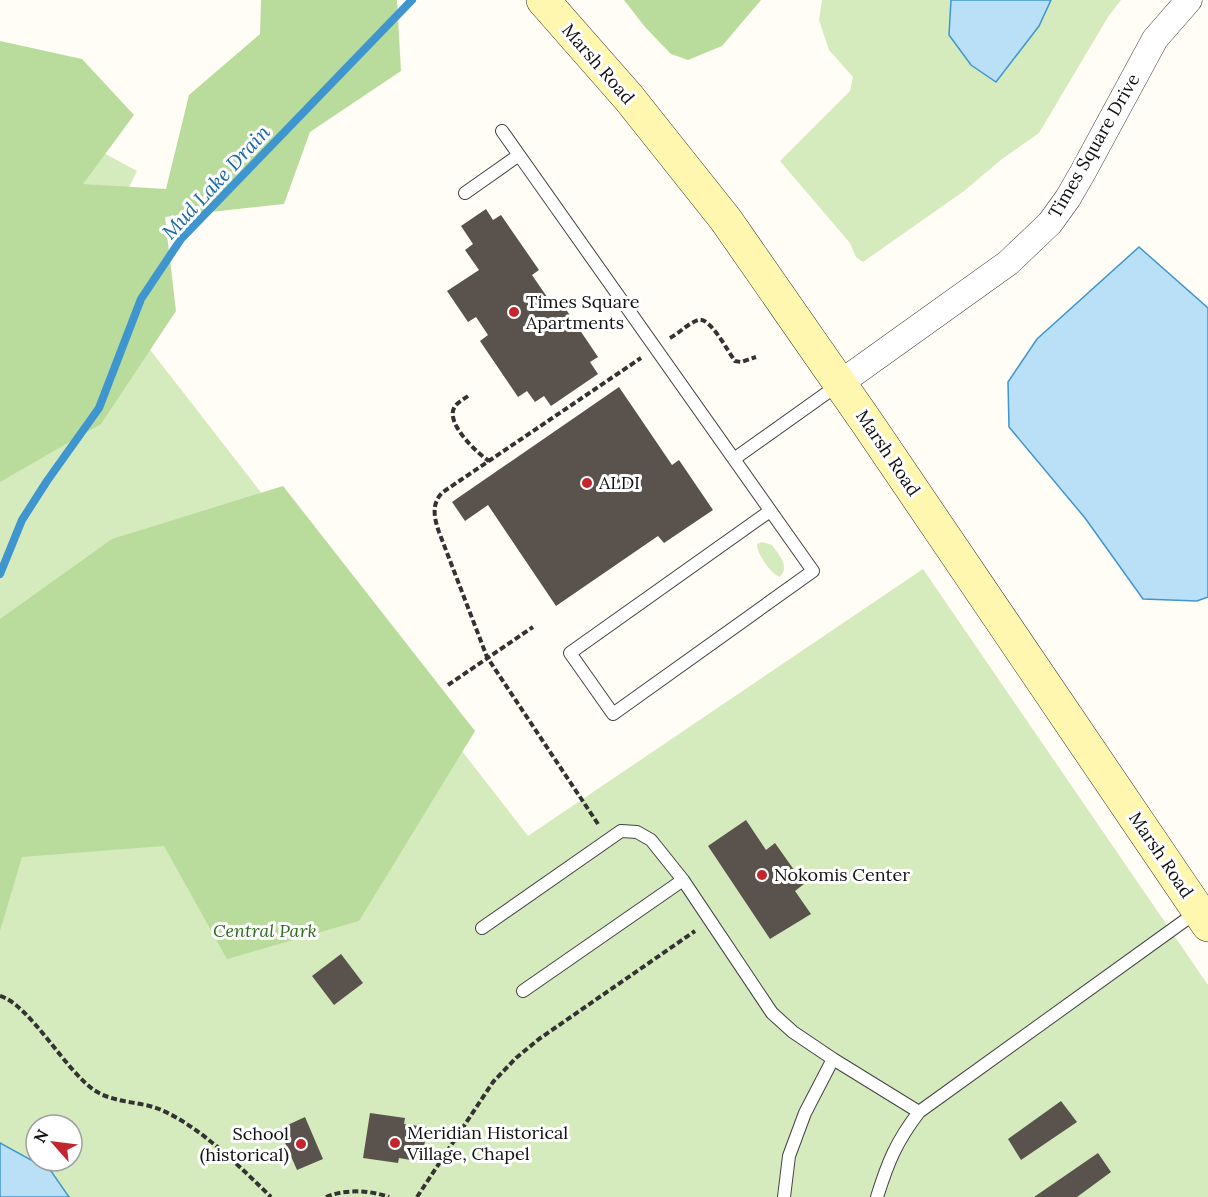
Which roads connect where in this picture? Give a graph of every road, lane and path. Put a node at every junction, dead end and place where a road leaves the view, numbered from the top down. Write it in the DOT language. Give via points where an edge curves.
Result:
graph roads {
  1 [pos="543,0"];
  2 [pos="1189,0"];
  3 [pos="502,131"];
  4 [pos="519,154"];
  5 [pos="465,193"];
  6 [pos="669,339"];
  7 [pos="756,357"];
  8 [pos="642,358"];
  9 [pos="839,384"];
  10 [pos="468,396"];
  11 [pos="734,459"];
  12 [pos="489,461"];
  13 [pos="770,511"];
  14 [pos="533,627"];
  15 [pos="487,657"];
  16 [pos="448,685"];
  17 [pos="609,840"];
  18 [pos="683,880"];
  19 [pos="1205,913"];
  20 [pos="711,921"];
  21 [pos="482,928"];
  22 [pos="523,991"];
  23 [pos="0,996"];
  24 [pos="833,1059"];
  25 [pos="919,1112"];
  26 [pos="271,1197"];
  27 [pos="326,1197"];
  28 [pos="389,1197"];
  29 [pos="417,1197"];
  30 [pos="784,1197"];
  31 [pos="878,1197"];
  1 -- 9 [label="main road, Marsh Road" via="726,220"];
  2 -- 9 [label="street, Times Square Drive" via="1155,39 1083,172 1050,223 1008,263"];
  3 -- 4 [label="lane"];
  4 -- 5 [label="lane"];
  4 -- 11 [label="lane"];
  6 -- 7 [label="path" via="701,319 710,325 735,361"];
  8 -- 12 [label="path"];
  9 -- 11 [label="lane"];
  9 -- 19 [label="main road, Marsh Road"];
  10 -- 12 [label="path" via="454,407 455,426"];
  11 -- 13 [label="lane"];
  12 -- 15 [label="path" via="443,492 434,512"];
  13 -- 13 [label="lane" via="813,571 613,714 570,653"];
  14 -- 15 [label="path"];
  15 -- 16 [label="path"];
  15 -- 17 [label="path"];
  17 -- 18 [label="lane" via="621,831 637,832 651,840"];
  17 -- 21 [label="lane"];
  18 -- 20 [label="lane"];
  18 -- 22 [label="lane"];
  19 -- 25 [label="lane"];
  20 -- 24 [label="lane" via="772,1013"];
  20 -- 29 [label="path" via="516,1058 487,1090"];
  23 -- 26 [label="path" via="26,1015 94,1090 109,1098 158,1109 180,1120 232,1160"];
  24 -- 25 [label="lane"];
  24 -- 30 [label="lane" via="805,1113 789,1156"];
  25 -- 31 [label="lane" via="888,1161"];
  27 -- 28 [label="path" via="348,1191"];
}
